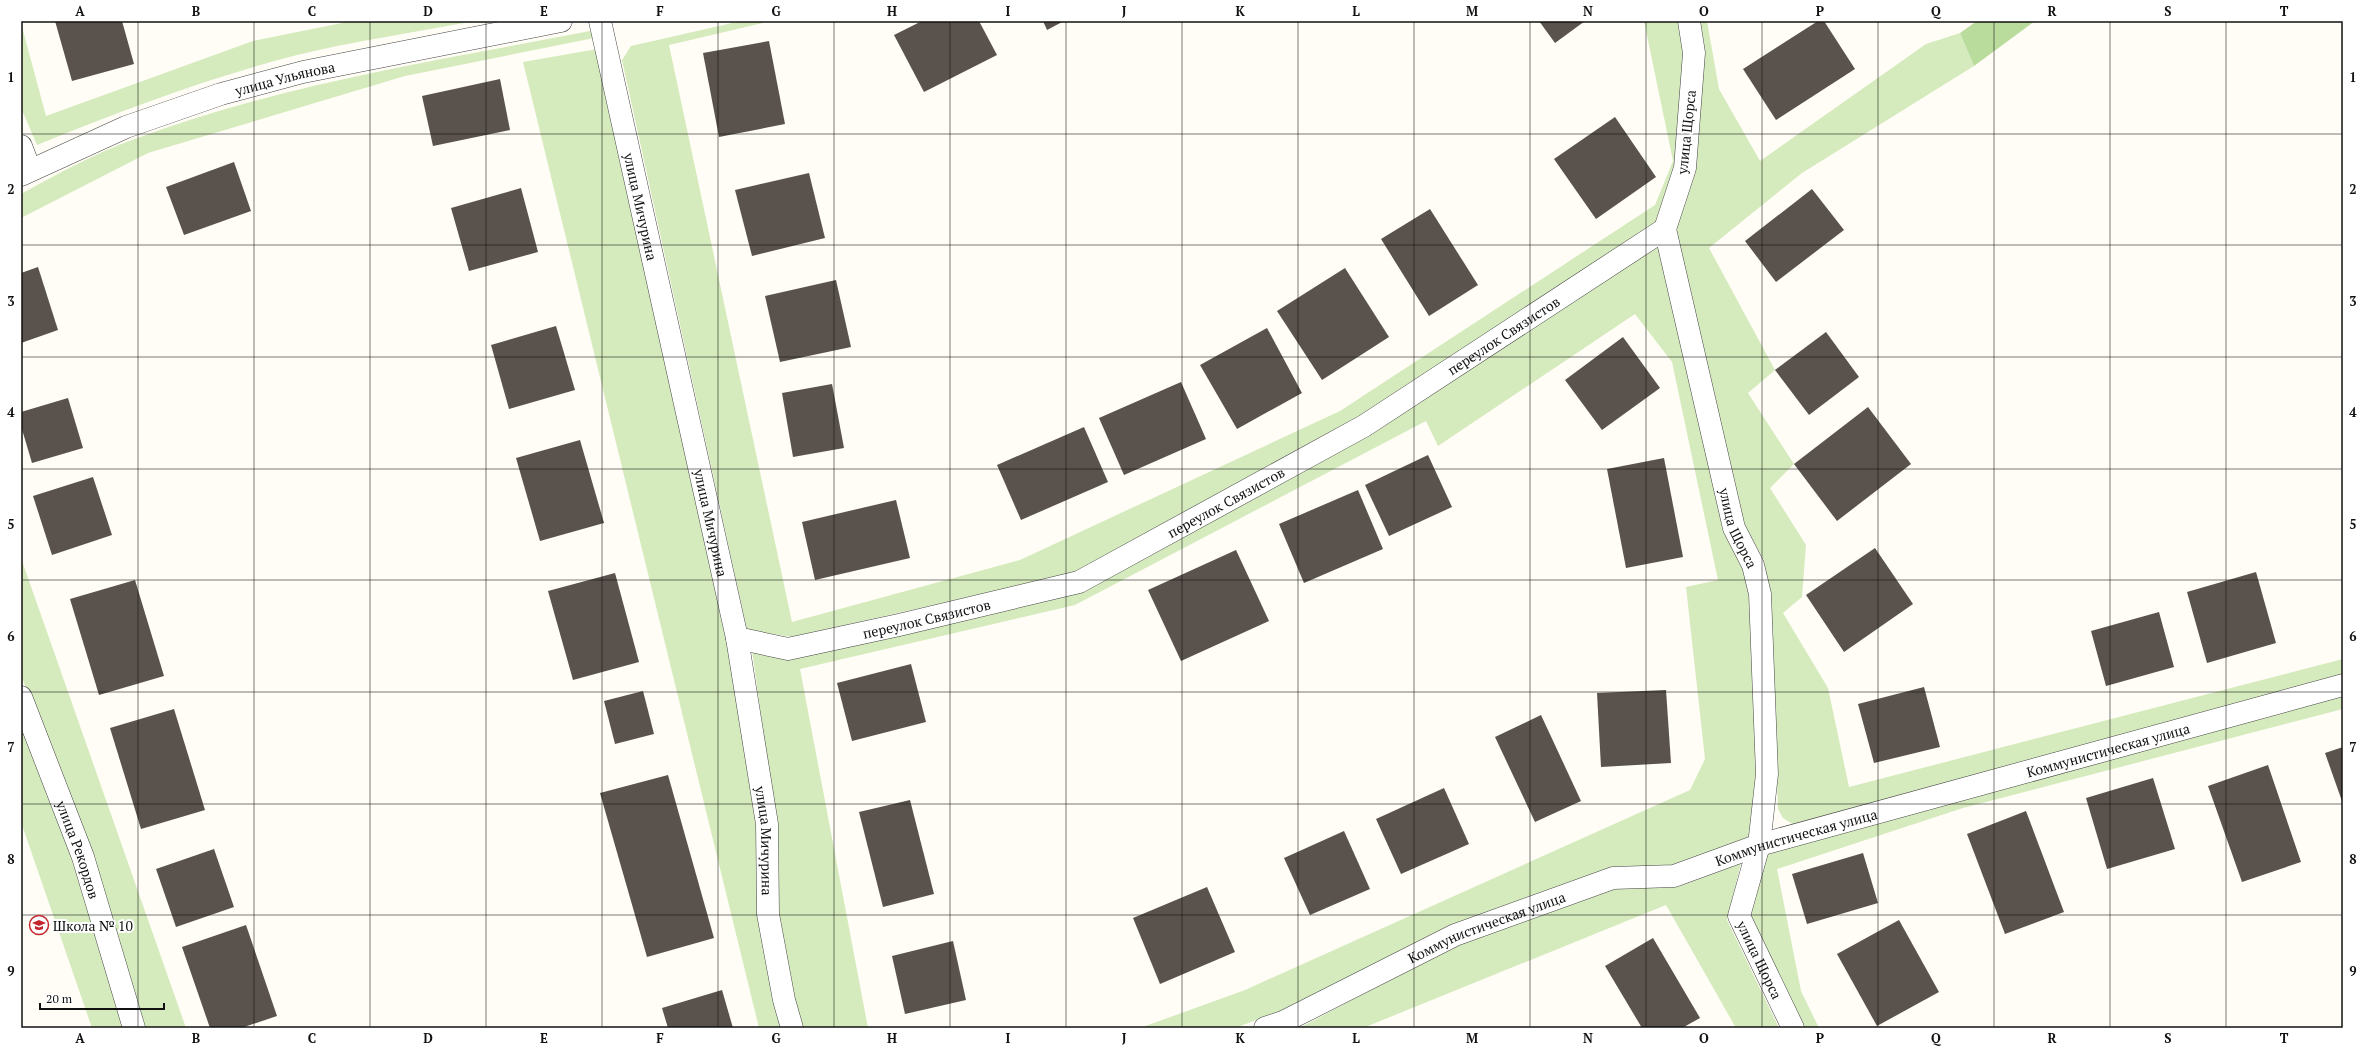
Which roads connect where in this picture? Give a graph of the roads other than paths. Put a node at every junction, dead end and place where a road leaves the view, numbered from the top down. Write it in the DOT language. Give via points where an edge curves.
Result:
graph roads {
  1 [pos="561,21"];
  2 [pos="600,21"];
  3 [pos="1689,21"];
  4 [pos="21,146"];
  5 [pos="26,172"];
  6 [pos="1665,229"];
  7 [pos="737,638"];
  8 [pos="2343,685"];
  9 [pos="21,697"];
  10 [pos="1758,845"];
  11 [pos="134,1028"];
  12 [pos="792,1028"];
  13 [pos="1265,1028"];
  14 [pos="1793,1028"];
  1 -- 5 [label="street, улица Ульянова" via="303,72 221,94 126,127"];
  2 -- 7 [label="street, улица Мичурина"];
  3 -- 6 [label="street, улица Щорса" via="1694,53 1685,168"];
  4 -- 5 [label="street"];
  6 -- 7 [label="street, переулок Связистов" via="1364,426 1079,582 788,649"];
  6 -- 10 [label="street, улица Щорса" via="1734,528 1753,565 1760,594 1767,774"];
  7 -- 12 [label="street, улица Мичурина" via="767,824 768,914 784,1000"];
  8 -- 10 [label="street, Коммунистическая улица"];
  9 -- 11 [label="street, улица Рекордов" via="83,857"];
  10 -- 13 [label="street, Коммунистическая улица" via="1674,876 1613,878 1455,935 1283,1022"];
  10 -- 14 [label="street, улица Щорса" via="1738,916"];
}
